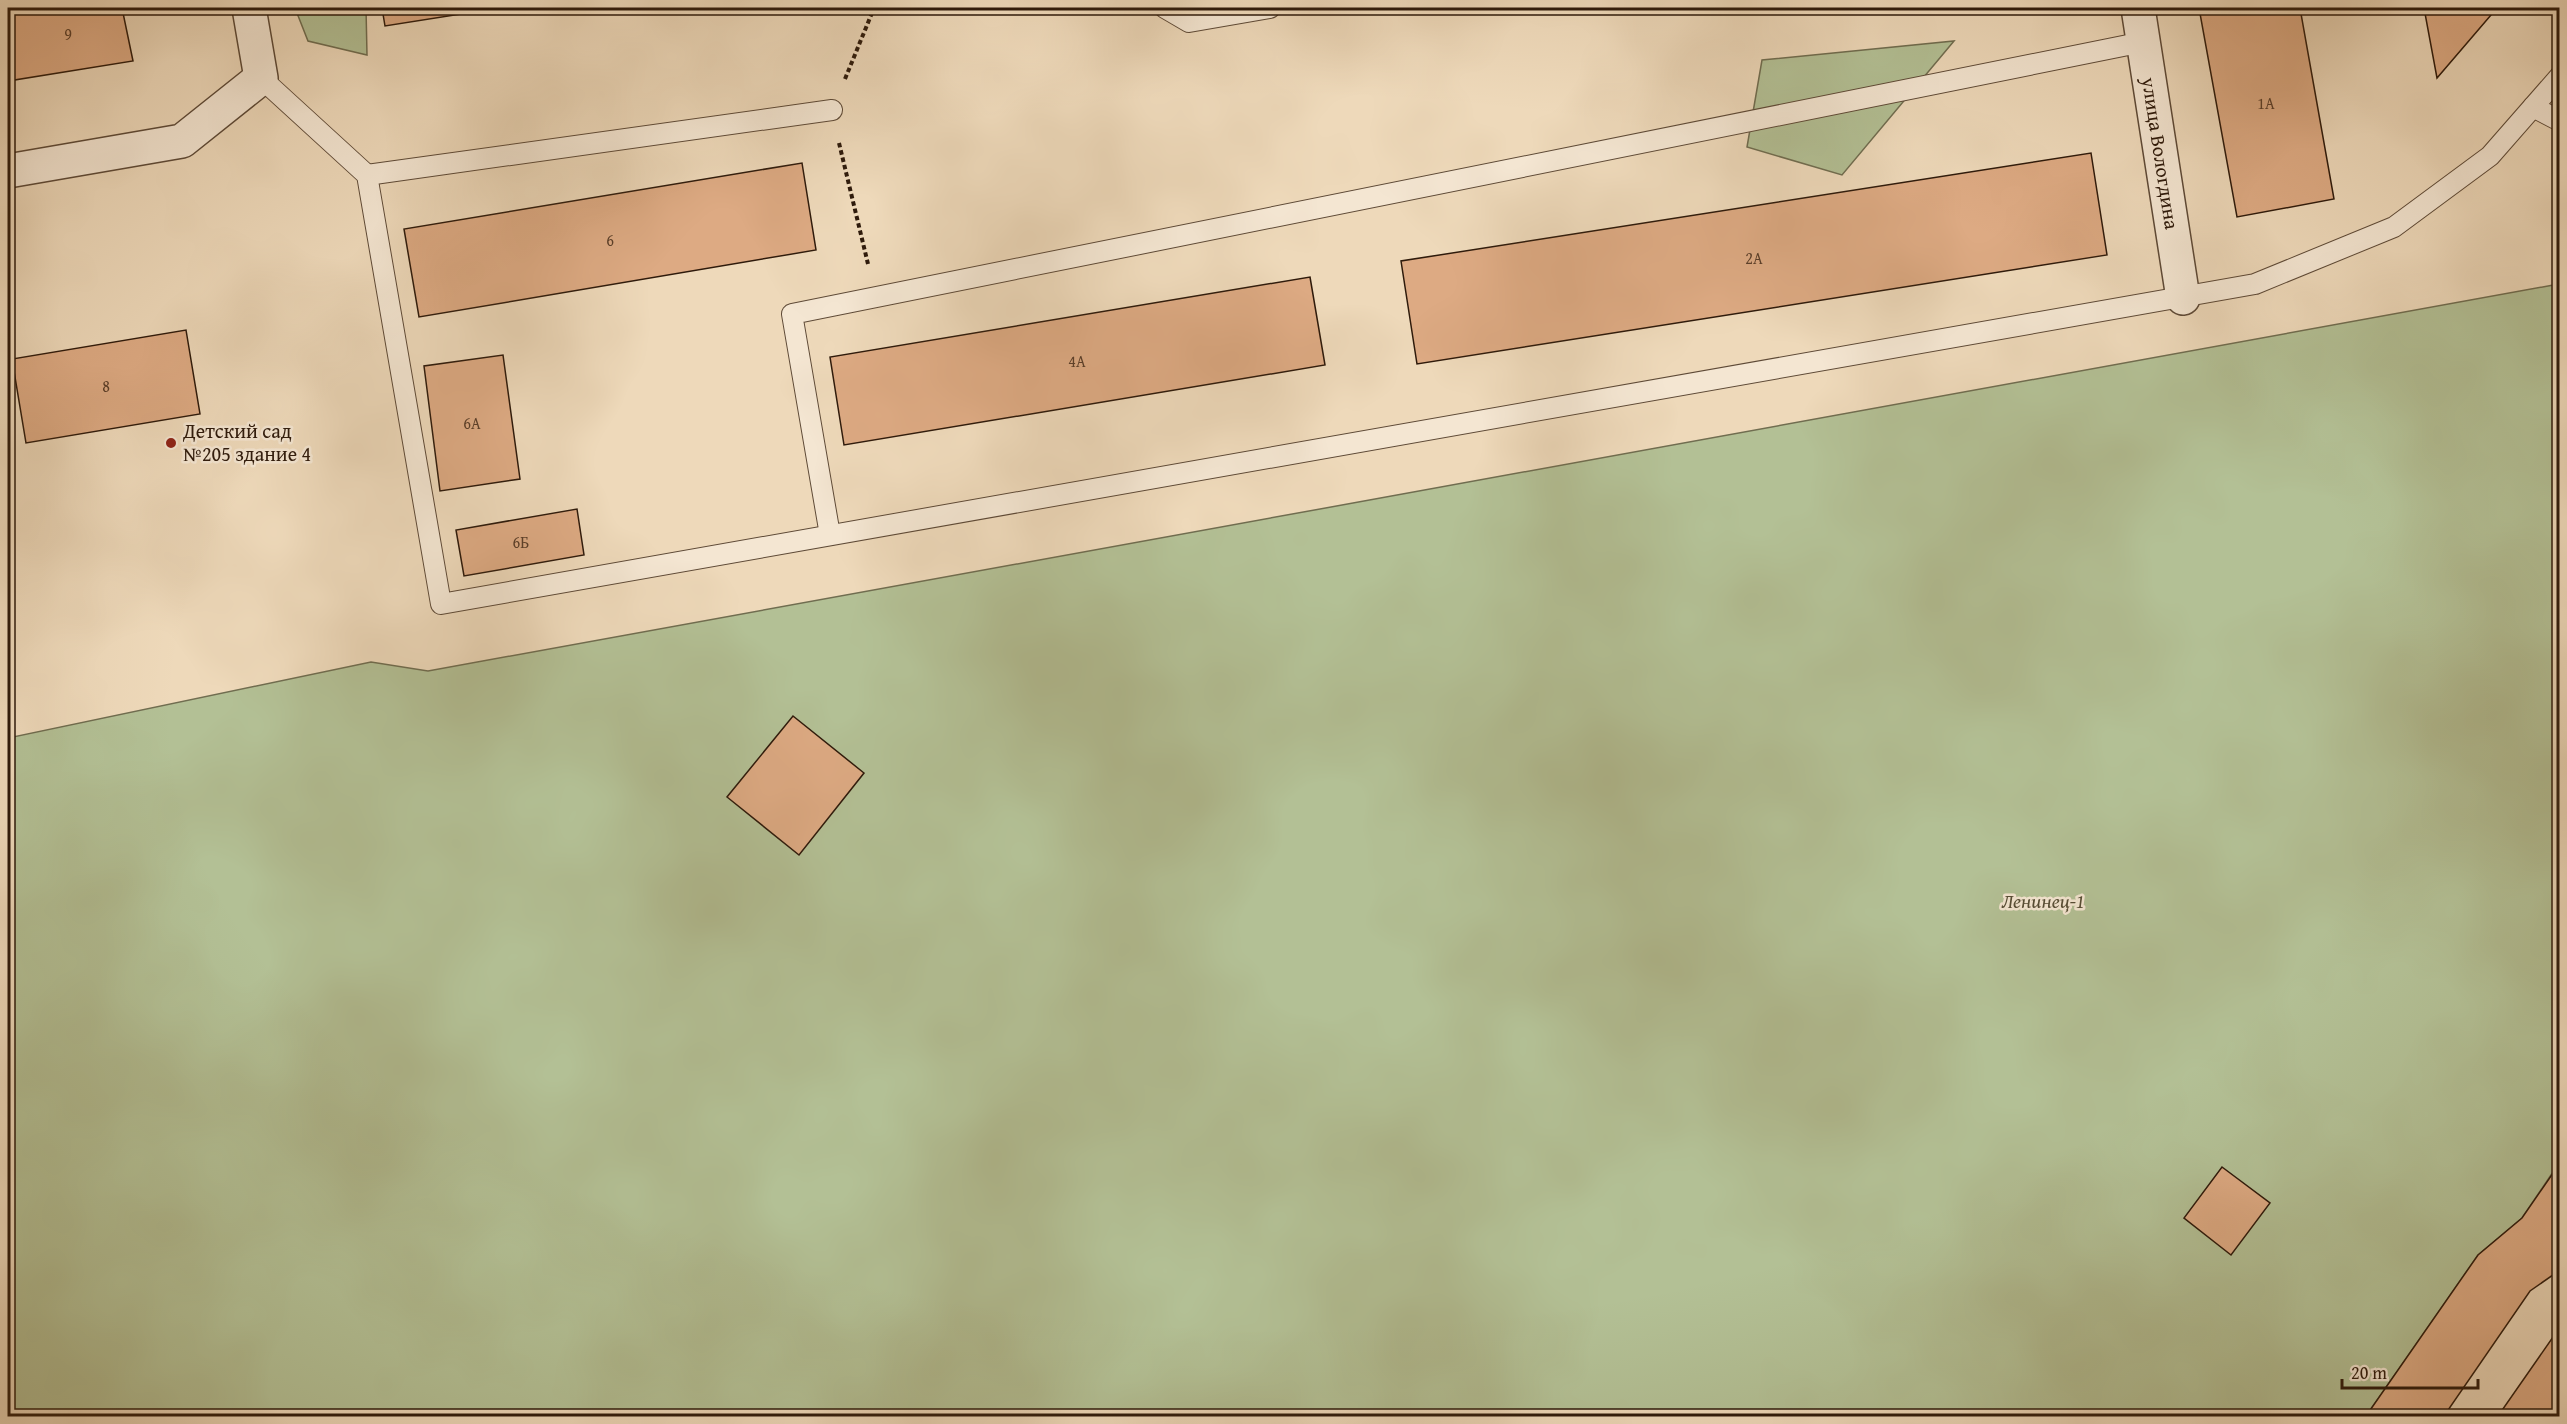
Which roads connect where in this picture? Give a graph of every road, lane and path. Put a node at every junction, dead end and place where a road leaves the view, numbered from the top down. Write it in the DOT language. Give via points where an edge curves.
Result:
graph roads {
  1 [pos="249,8"];
  2 [pos="1165,8"];
  3 [pos="1270,8"];
  4 [pos="2138,8"];
  5 [pos="2143,42"];
  6 [pos="2559,76"];
  7 [pos="261,78"];
  8 [pos="2533,107"];
  9 [pos="832,110"];
  10 [pos="2559,121"];
  11 [pos="8,171"];
  12 [pos="367,175"];
  13 [pos="2182,298"];
  14 [pos="830,535"];
  1 -- 7 [label="street"];
  2 -- 3 [label="lane" via="1189,22"];
  4 -- 5 [label="street, улица Вологдина"];
  5 -- 13 [label="street, улица Вологдина"];
  5 -- 14 [label="lane" via="792,314"];
  6 -- 8 [label="lane"];
  7 -- 11 [label="street" via="182,141"];
  7 -- 12 [label="lane"];
  8 -- 10 [label="lane"];
  8 -- 13 [label="lane" via="2490,156 2394,228 2255,284"];
  9 -- 12 [label="lane"];
  12 -- 14 [label="lane" via="441,604"];
  13 -- 14 [label="lane"];
}
